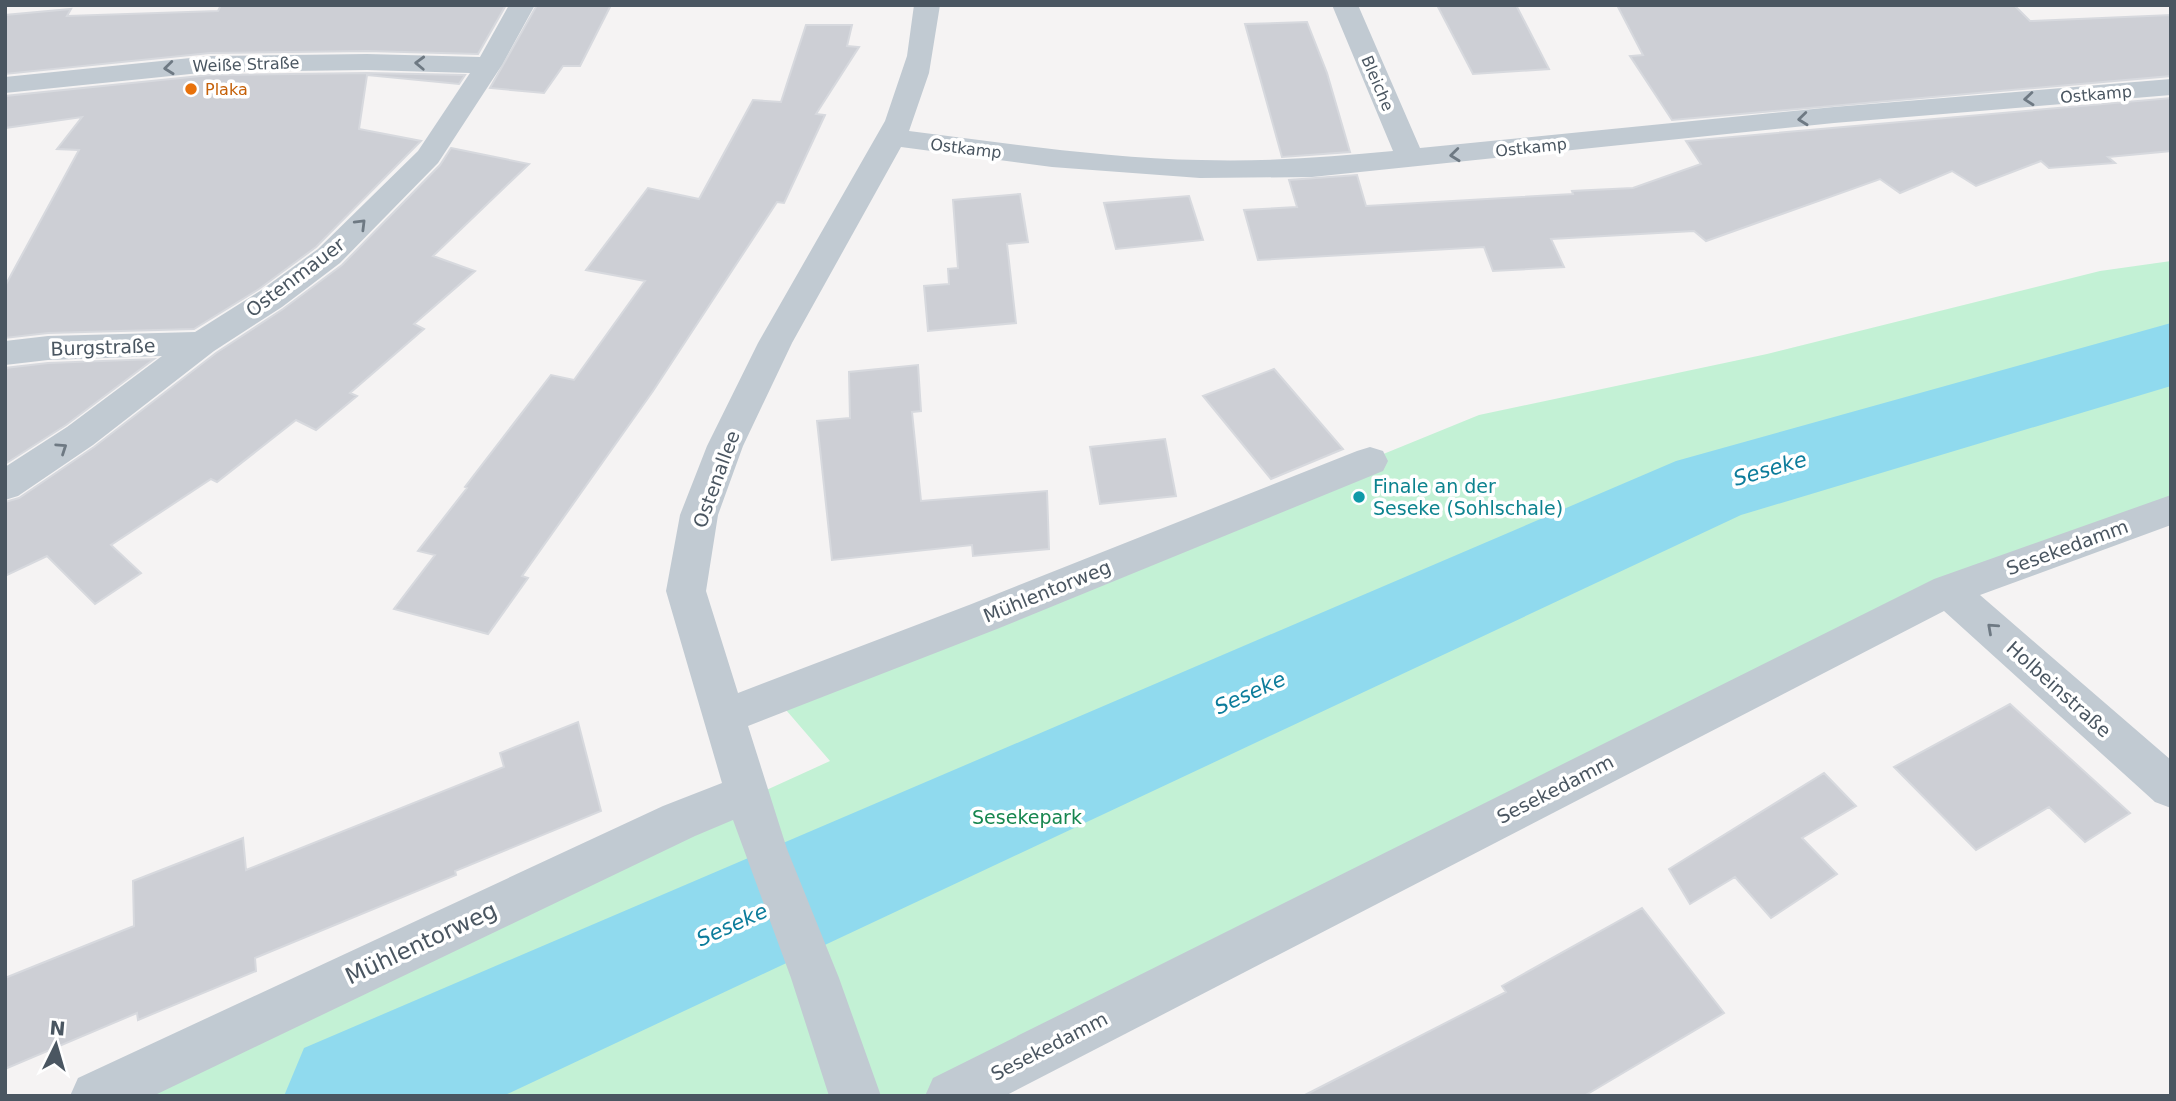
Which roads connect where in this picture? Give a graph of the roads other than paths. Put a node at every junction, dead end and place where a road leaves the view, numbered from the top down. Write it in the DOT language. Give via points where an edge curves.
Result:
graph roads {
  1 [pos="522,5"];
  2 [pos="927,5"];
  3 [pos="1345,5"];
  4 [pos="489,65"];
  5 [pos="5,85"];
  6 [pos="2171,87"];
  7 [pos="892,138"];
  8 [pos="1411,160"];
  9 [pos="202,343"];
  10 [pos="5,353"];
  11 [pos="1370,461"];
  12 [pos="5,486"];
  13 [pos="2171,510"];
  14 [pos="1948,590"];
  15 [pos="723,717"];
  16 [pos="2171,788"];
  17 [pos="748,793"];
  18 [pos="96,1096"];
  19 [pos="855,1096"];
  20 [pos="951,1096"];
  1 -- 4 [label="street, Ostenmauer"];
  2 -- 7 [label="street, Ostenallee" via="925,37 906,108"];
  3 -- 8 [label="street, Bleiche"];
  4 -- 5 [label="street, Weiße Straße, one-way" via="210,64"];
  9 -- 4 [label="street, Ostenmauer, one-way" via="329,256 428,157"];
  6 -- 8 [label="street, Ostkamp, one-way"];
  7 -- 8 [label="street, Ostkamp" via="1052,158 1200,169 1312,168"];
  7 -- 15 [label="street, Ostenallee" via="775,343 725,446 699,515 686,592"];
  9 -- 10 [label="street, Burgstraße"];
  12 -- 9 [label="street, Ostenmauer, one-way" via="80,436"];
  11 -- 15 [label="street, Mühlentorweg"];
  13 -- 14 [label="street, Sesekedamm"];
  16 -- 14 [label="street, Holbeinstraße, one-way"];
  14 -- 20 [label="street, Sesekedamm"];
  15 -- 17 [label="street, Ostenallee"];
  17 -- 18 [label="street, Mühlentorweg" via="679,821"];
  17 -- 19 [label="street, Ostenallee" via="764,849"];
}
